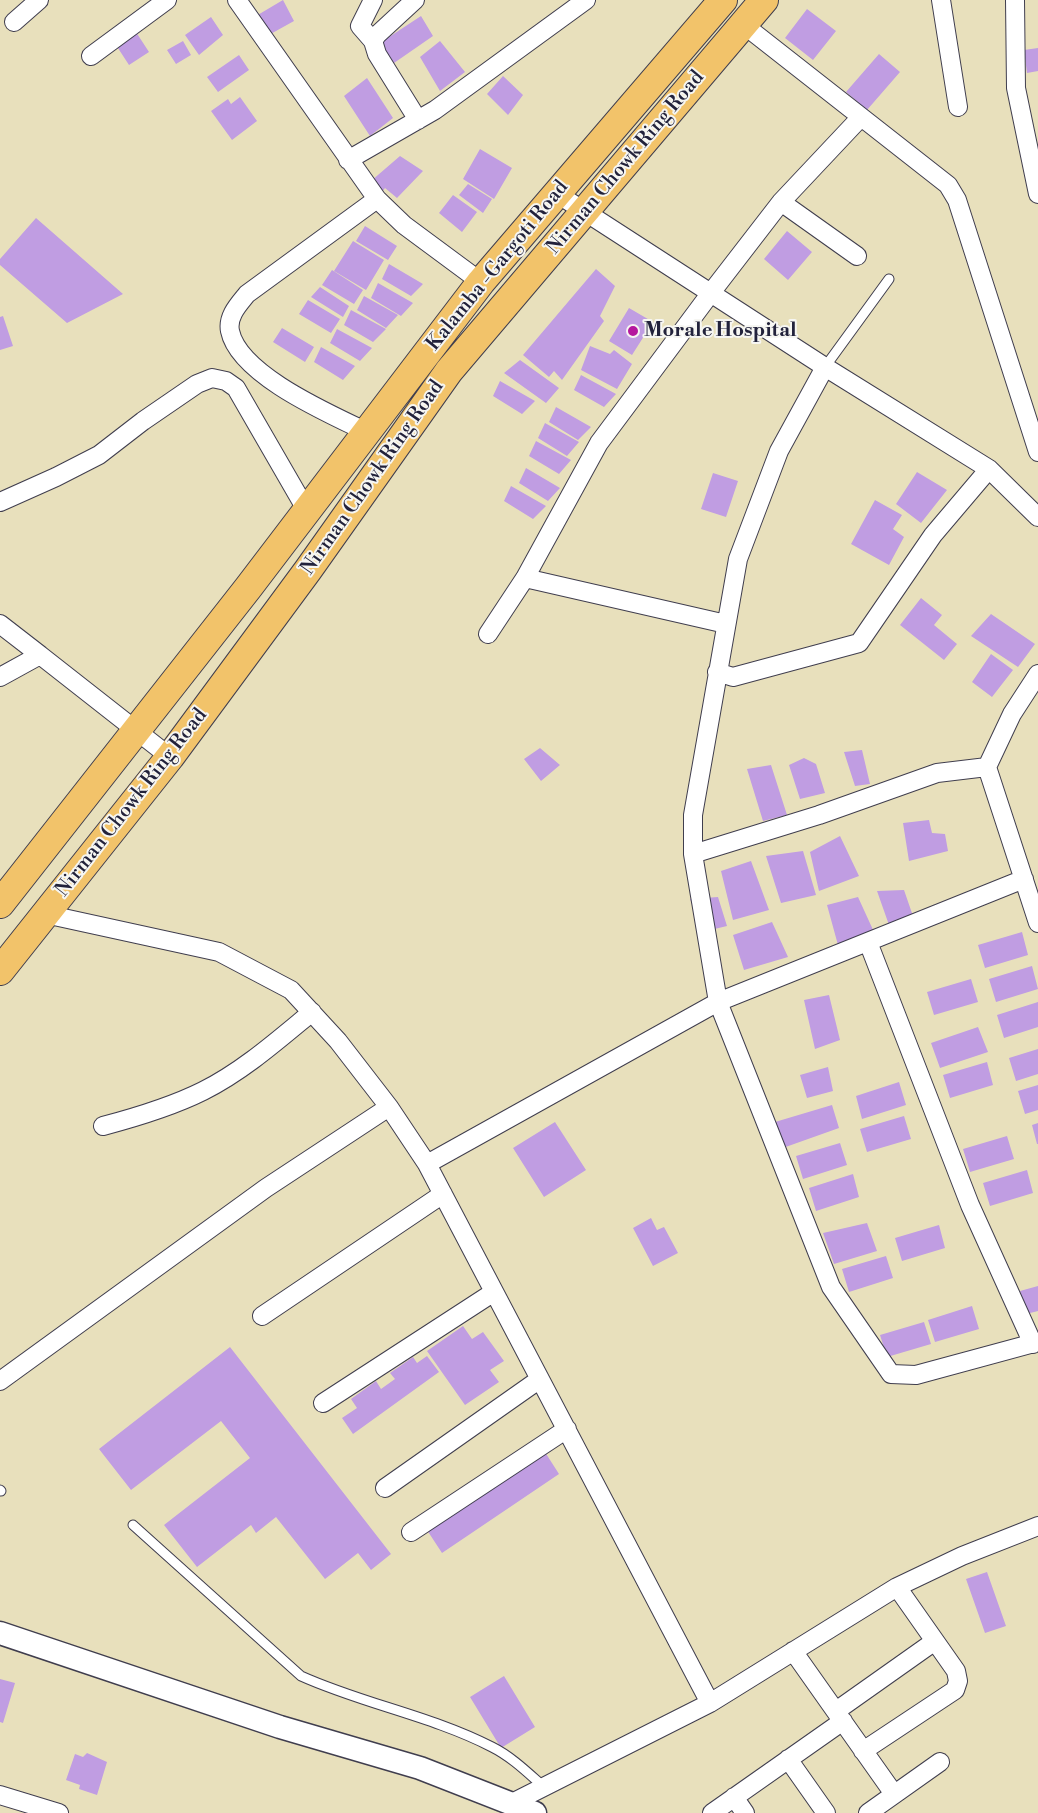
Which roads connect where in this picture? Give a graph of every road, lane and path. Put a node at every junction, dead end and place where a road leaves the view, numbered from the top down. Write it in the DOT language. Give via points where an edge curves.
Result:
graph roads {
  1 [pos="39,0"];
  2 [pos="167,0"];
  3 [pos="236,0"];
  4 [pos="373,0"];
  5 [pos="414,0"];
  6 [pos="586,0"];
  7 [pos="723,0"];
  8 [pos="764,0"];
  9 [pos="941,0"];
  10 [pos="1015,0"];
  11 [pos="14,22"];
  12 [pos="744,25"];
  13 [pos="373,41"];
  14 [pos="91,56"];
  15 [pos="958,107"];
  16 [pos="861,117"];
  17 [pos="418,120"];
  18 [pos="348,160"];
  19 [pos="556,193"];
  20 [pos="1038,194"];
  21 [pos="377,199"];
  22 [pos="782,202"];
  23 [pos="584,212"];
  24 [pos="857,256"];
  25 [pos="888,279"];
  26 [pos="481,282"];
  27 [pos="710,294"];
  28 [pos="824,367"];
  29 [pos="367,432"];
  30 [pos="1038,452"];
  31 [pos="989,469"];
  32 [pos="0,502"];
  33 [pos="307,511"];
  34 [pos="1038,517"];
  35 [pos="525,578"];
  36 [pos="0,624"];
  37 [pos="726,624"];
  38 [pos="488,634"];
  39 [pos="40,655"];
  40 [pos="717,672"];
  41 [pos="1038,674"];
  42 [pos="0,677"];
  43 [pos="134,731"];
  44 [pos="170,757"];
  45 [pos="987,767"];
  46 [pos="693,854"];
  47 [pos="1024,879"];
  48 [pos="0,904"];
  49 [pos="45,914"];
  50 [pos="1038,923"];
  51 [pos="868,942"];
  52 [pos="0,971"];
  53 [pos="718,1002"];
  54 [pos="312,1012"];
  55 [pos="389,1107"];
  56 [pos="103,1126"];
  57 [pos="427,1164"];
  58 [pos="443,1194"];
  59 [pos="494,1292"];
  60 [pos="262,1316"];
  61 [pos="1035,1343"];
  62 [pos="540,1379"];
  63 [pos="0,1381"];
  64 [pos="322,1404"];
  65 [pos="566,1429"];
  66 [pos="384,1488"];
  67 [pos="133,1525"];
  68 [pos="1038,1526"];
  69 [pos="411,1532"];
  70 [pos="896,1587"];
  71 [pos="0,1633"];
  72 [pos="935,1641"];
  73 [pos="793,1652"];
  74 [pos="710,1703"];
  75 [pos="839,1716"];
  76 [pos="863,1750"];
  77 [pos="788,1759"];
  78 [pos="940,1762"];
  79 [pos="544,1787"];
  80 [pos="894,1794"];
  81 [pos="0,1795"];
  82 [pos="734,1797"];
  83 [pos="512,1803"];
  84 [pos="59,1813"];
  85 [pos="535,1813"];
  86 [pos="712,1813"];
  87 [pos="745,1813"];
  88 [pos="826,1813"];
  89 [pos="868,1813"];
  1 -- 11 [label="street"];
  2 -- 14 [label="street"];
  3 -- 18 [label="street"];
  4 -- 13 [label="street" via="360,26"];
  5 -- 13 [label="street"];
  6 -- 17 [label="street" via="488,74"];
  7 -- 19 [label="main road, Kalamba -Gargoti Road"];
  8 -- 12 [label="main road, Nirman Chowk Ring Road"];
  9 -- 15 [label="street"];
  10 -- 20 [label="street" via="1016,88"];
  12 -- 16 [label="street"];
  12 -- 23 [label="main road, Nirman Chowk Ring Road"];
  13 -- 17 [label="street" via="377,54"];
  16 -- 22 [label="street"];
  16 -- 30 [label="street" via="941,179 957,200"];
  17 -- 18 [label="street"];
  18 -- 21 [label="street"];
  19 -- 23 [label="street"];
  19 -- 26 [label="main road, Kalamba -Gargoti Road"];
  21 -- 26 [label="street" via="404,225"];
  21 -- 29 [label="street" via="247,294 232,313 230,331 242,354 260,374 306,402"];
  22 -- 24 [label="street"];
  22 -- 27 [label="street"];
  23 -- 27 [label="street"];
  23 -- 44 [label="main road, Nirman Chowk Ring Road" via="449,371"];
  25 -- 28 [label="lane"];
  26 -- 29 [label="main road, Kalamba -Gargoti Road"];
  27 -- 28 [label="street"];
  27 -- 35 [label="street" via="599,443"];
  28 -- 31 [label="street"];
  28 -- 37 [label="street" via="779,451 738,559"];
  29 -- 33 [label="main road, Kalamba -Gargoti Road"];
  31 -- 34 [label="street"];
  31 -- 40 [label="street" via="933,536 859,644 733,677"];
  32 -- 33 [label="street" via="99,455 143,421 205,381 226,381 236,388"];
  33 -- 43 [label="main road, Kalamba -Gargoti Road"];
  35 -- 37 [label="street"];
  35 -- 38 [label="street"];
  36 -- 39 [label="street"];
  37 -- 40 [label="street"];
  39 -- 42 [label="street"];
  39 -- 43 [label="street"];
  40 -- 46 [label="street" via="693,815"];
  41 -- 45 [label="street" via="1012,714"];
  43 -- 44 [label="street"];
  43 -- 48 [label="main road, Kalamba -Gargoti Road"];
  44 -- 49 [label="main road, Nirman Chowk Ring Road"];
  45 -- 46 [label="street" via="937,773 819,816"];
  45 -- 47 [label="street"];
  46 -- 53 [label="street"];
  47 -- 50 [label="street"];
  47 -- 51 [label="street"];
  49 -- 52 [label="main road, Nirman Chowk Ring Road"];
  49 -- 54 [label="street" via="219,952 291,990"];
  51 -- 53 [label="street"];
  51 -- 61 [label="street" via="970,1205"];
  53 -- 57 [label="street"];
  53 -- 61 [label="street" via="831,1287 891,1374 916,1375"];
  54 -- 55 [label="street"];
  54 -- 56 [label="street" via="269,1048 204,1090 143,1116"];
  55 -- 57 [label="street"];
  55 -- 63 [label="street" via="259,1193"];
  57 -- 58 [label="street"];
  58 -- 59 [label="street"];
  58 -- 60 [label="street"];
  59 -- 62 [label="street"];
  59 -- 64 [label="street"];
  62 -- 65 [label="street"];
  62 -- 66 [label="street"];
  65 -- 69 [label="street"];
  65 -- 74 [label="street"];
  67 -- 79 [label="lane" via="301,1676 443,1726 492,1747"];
  68 -- 70 [label="street"];
  70 -- 72 [label="street"];
  70 -- 73 [label="street"];
  71 -- 83 [label="street" via="280,1726 420,1768"];
  72 -- 75 [label="street"];
  72 -- 76 [label="street" via="956,1671 958,1681 955,1690"];
  73 -- 74 [label="street"];
  73 -- 75 [label="street"];
  74 -- 79 [label="street"];
  75 -- 76 [label="street"];
  75 -- 77 [label="street"];
  76 -- 80 [label="street"];
  77 -- 82 [label="street"];
  77 -- 88 [label="street"];
  78 -- 80 [label="street"];
  79 -- 83 [label="street"];
  80 -- 89 [label="street"];
  81 -- 84 [label="street"];
  82 -- 86 [label="street"];
  82 -- 87 [label="street"];
  83 -- 85 [label="street"];
}
